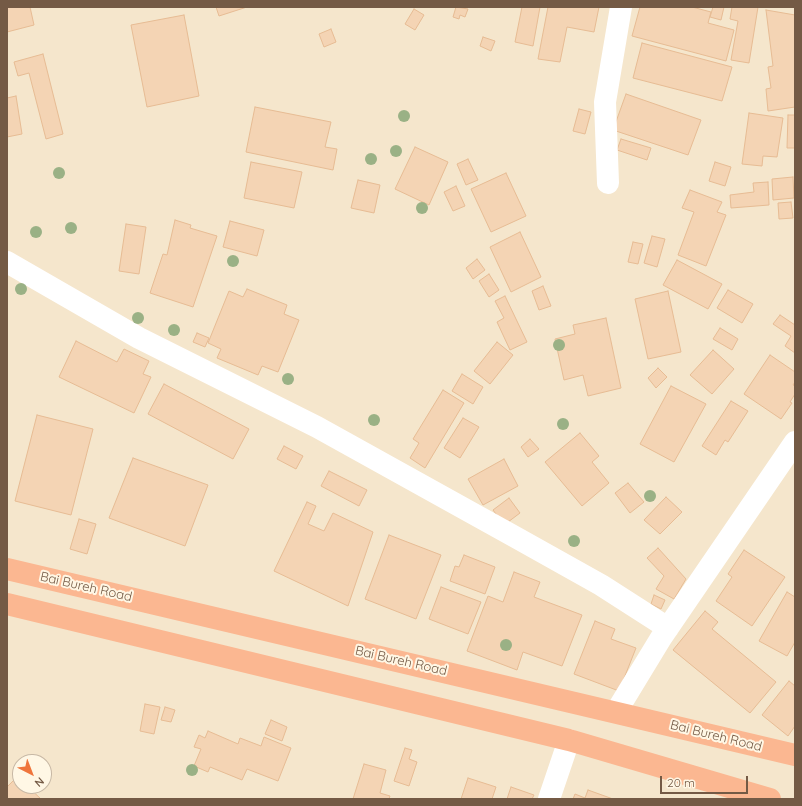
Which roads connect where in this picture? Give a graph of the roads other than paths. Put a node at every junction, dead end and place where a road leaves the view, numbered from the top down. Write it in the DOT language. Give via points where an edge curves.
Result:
graph roads {
  1 [pos="621,7"];
  2 [pos="608,183"];
  3 [pos="7,262"];
  4 [pos="795,442"];
  5 [pos="7,569"];
  6 [pos="8,608"];
  7 [pos="668,628"];
  8 [pos="616,712"];
  9 [pos="569,740"];
  10 [pos="795,755"];
  11 [pos="549,799"];
  12 [pos="770,799"];
  1 -- 2 [label="street" via="605,102"];
  3 -- 7 [label="street" via="140,338 317,427 601,584"];
  4 -- 7 [label="street"];
  5 -- 8 [label="highway, Bai Bureh Road"];
  6 -- 9 [label="highway"];
  7 -- 8 [label="street"];
  8 -- 10 [label="highway, Bai Bureh Road"];
  9 -- 11 [label="street"];
  9 -- 12 [label="highway"];
}
